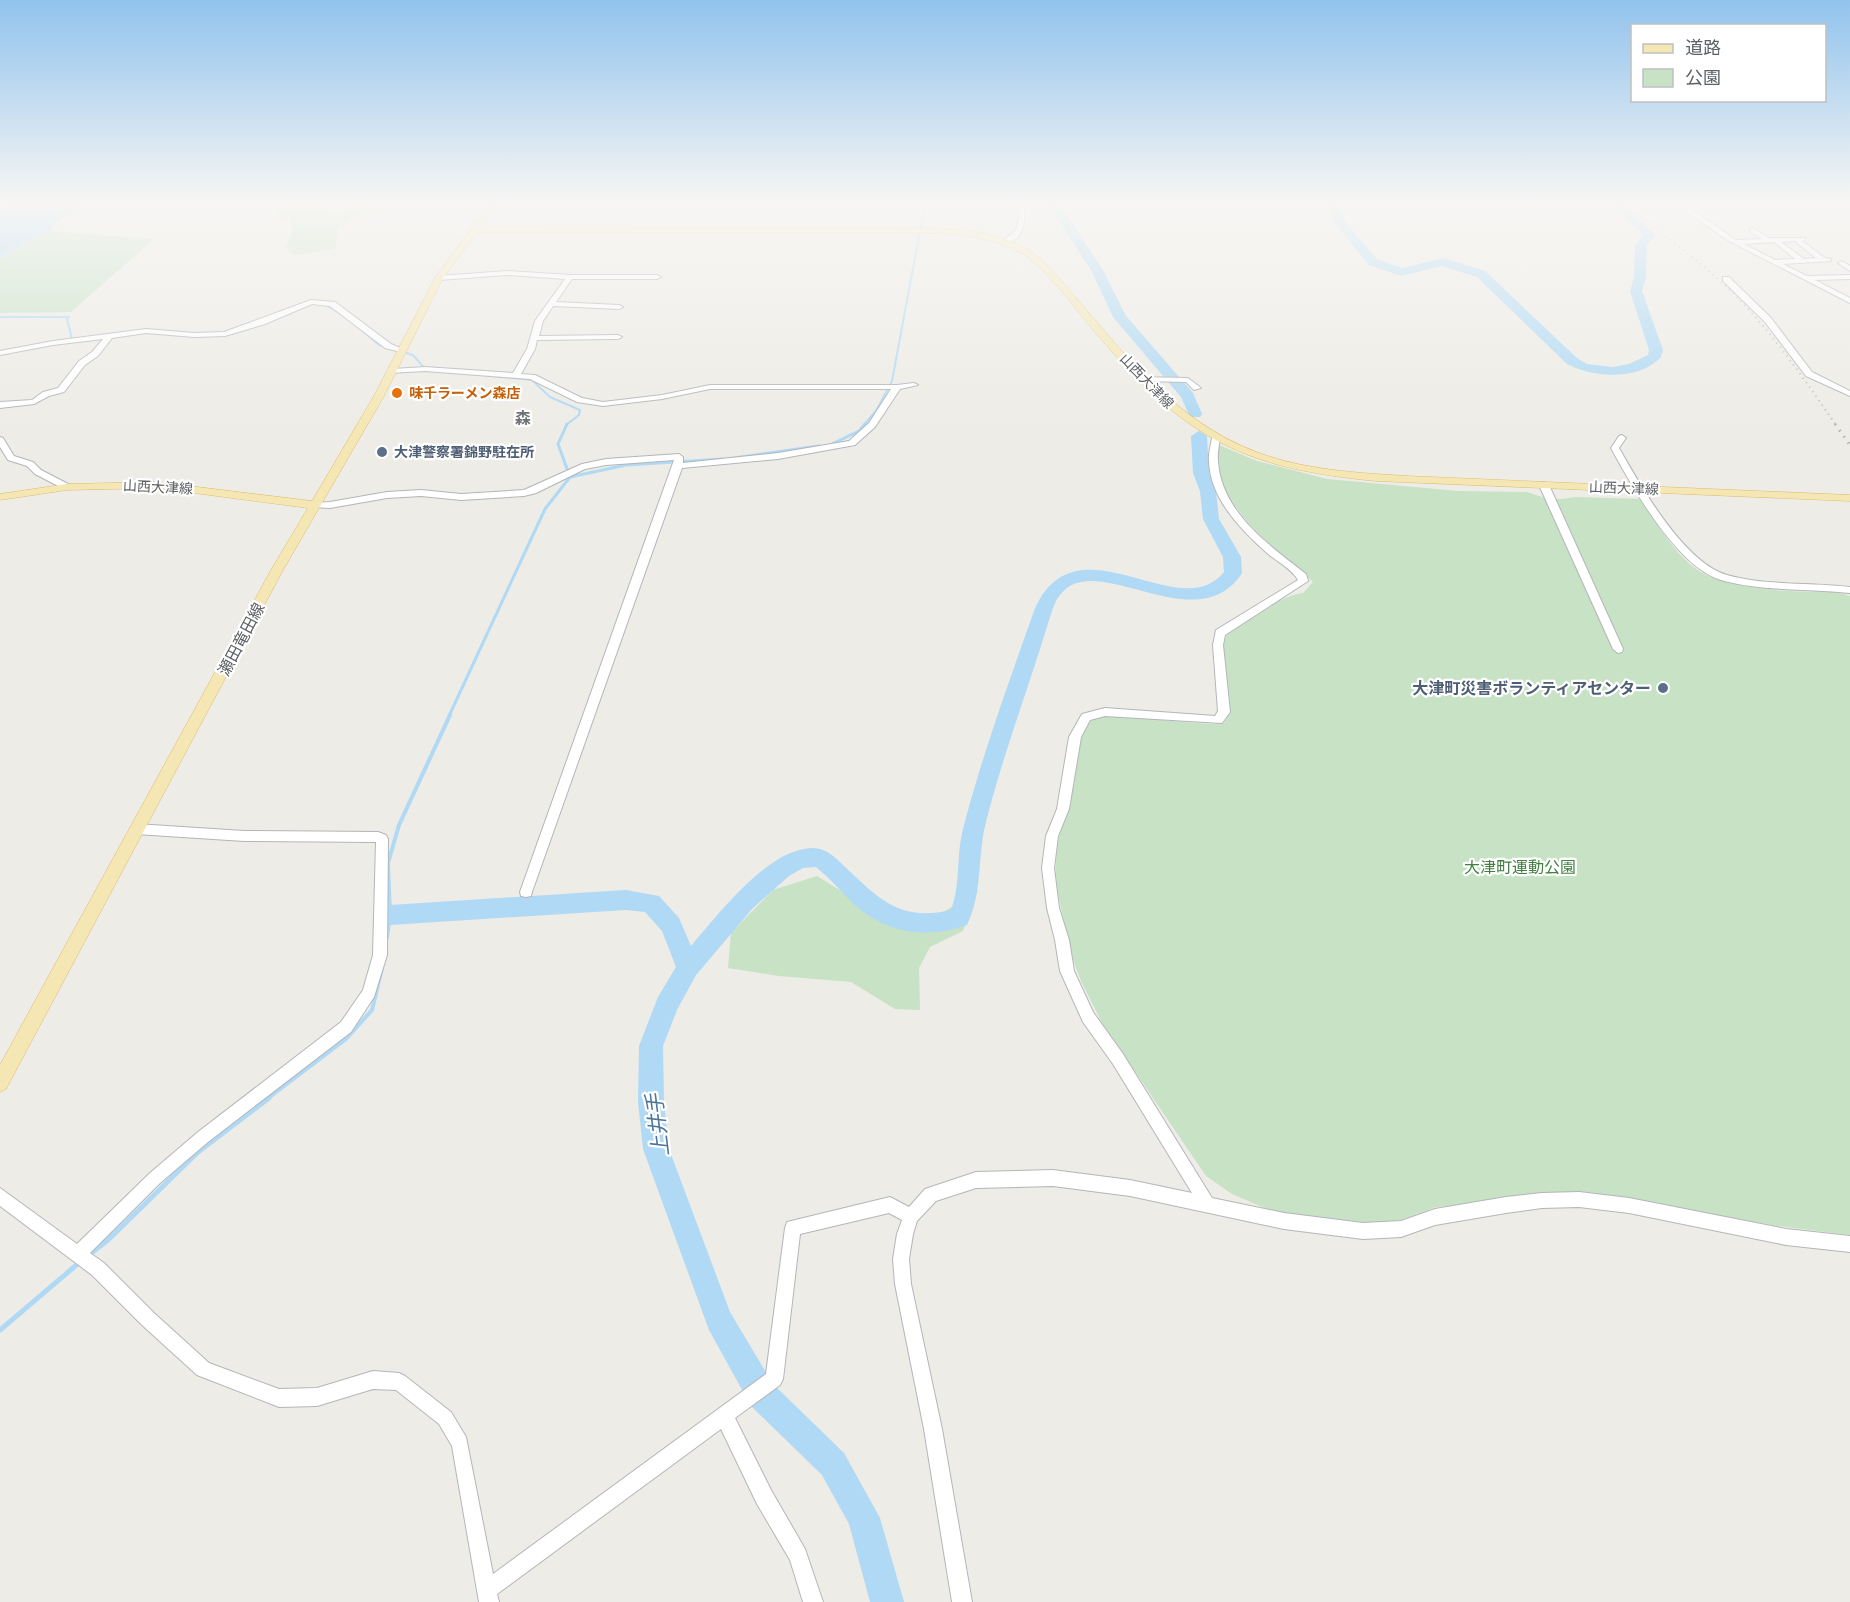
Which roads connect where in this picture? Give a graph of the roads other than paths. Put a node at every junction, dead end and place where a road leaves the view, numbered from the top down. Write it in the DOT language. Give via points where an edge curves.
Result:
graph roads {
  1 [pos="570,277"];
  2 [pos="439,278"];
  3 [pos="442,278"];
  4 [pos="1052,278"];
  5 [pos="1803,278"];
  6 [pos="1810,278"];
  7 [pos="1726,279"];
  8 [pos="1850,301"];
  9 [pos="550,304"];
  10 [pos="619,307"];
  11 [pos="109,337"];
  12 [pos="618,337"];
  13 [pos="536,338"];
  14 [pos="401,350"];
  15 [pos="0,353"];
  16 [pos="393,371"];
  17 [pos="516,375"];
  18 [pos="1143,379"];
  19 [pos="914,384"];
  20 [pos="897,387"];
  21 [pos="1197,388"];
  22 [pos="1850,394"];
  23 [pos="0,405"];
  24 [pos="1216,438"];
  25 [pos="1622,438"];
  26 [pos="0,440"];
  27 [pos="678,466"];
  28 [pos="1544,485"];
  29 [pos="67,487"];
  30 [pos="1641,489"];
  31 [pos="0,497"];
  32 [pos="1850,498"];
  33 [pos="315,505"];
  34 [pos="1850,590"];
  35 [pos="1618,649"];
  36 [pos="136,829"];
  37 [pos="526,892"];
  38 [pos="0,1083"];
  39 [pos="0,1196"];
  40 [pos="1207,1204"];
  41 [pos="910,1216"];
  42 [pos="1850,1244"];
  43 [pos="83,1258"];
  44 [pos="725,1417"];
  45 [pos="488,1596"];
  46 [pos="813,1602"];
  47 [pos="962,1602"];
  1 -- 9 [label="street"];
  2 -- 3 [label="street"];
  2 -- 14 [label="main road, 瀬田竜田線"];
  4 -- 18 [label="main road, 山西大津線"];
  5 -- 6 [label="street"];
  5 -- 8 [label="street"];
  7 -- 22 [label="street" via="1768,320 1809,374"];
  9 -- 10 [label="street"];
  9 -- 13 [label="street" via="539,321"];
  11 -- 14 [label="street" via="157,330 225,334 302,304 326,302 344,310 388,346"];
  11 -- 15 [label="street"];
  11 -- 23 [label="street" via="61,390 34,402"];
  12 -- 13 [label="street"];
  13 -- 17 [label="street"];
  14 -- 16 [label="main road, 瀬田竜田線"];
  16 -- 17 [label="street" via="425,369"];
  16 -- 33 [label="main road, 瀬田竜田線"];
  17 -- 20 [label="street" via="543,381 580,400 603,404 710,387"];
  18 -- 21 [label="street" via="1188,380"];
  18 -- 24 [label="main road, 山西大津線" via="1169,406"];
  19 -- 20 [label="street"];
  20 -- 27 [label="street" via="874,421 852,443 778,456"];
  24 -- 28 [label="main road, 山西大津線" via="1284,464 1317,471"];
  24 -- 40 [label="street" via="1213,474 1225,498 1252,536 1302,576 1303,581 1220,633 1224,712 1218,720 1105,712 1086,717 1075,737 1048,868 1067,971 1078,997"];
  25 -- 30 [label="street" via="1615,448"];
  26 -- 29 [label="street" via="11,458 30,464"];
  27 -- 33 [label="street" via="679,457 606,462 582,467 524,493 468,497 421,493"];
  27 -- 37 [label="street"];
  28 -- 30 [label="main road, 山西大津線"];
  28 -- 35 [label="street"];
  29 -- 31 [label="main road, 山西大津線"];
  29 -- 33 [label="main road, 山西大津線" via="170,486"];
  30 -- 32 [label="main road, 山西大津線"];
  30 -- 34 [label="street" via="1668,532 1710,573 1758,583"];
  33 -- 36 [label="main road, 瀬田竜田線"];
  36 -- 38 [label="main road, 瀬田竜田線"];
  36 -- 43 [label="street" via="382,839 380,955 369,993 346,1027 154,1178"];
  39 -- 43 [label="street"];
  40 -- 41 [label="street" via="1053,1178 976,1180 931,1195"];
  40 -- 42 [label="street" via="1284,1221 1363,1232 1401,1229 1435,1217 1514,1204 1569,1199"];
  41 -- 44 [label="street" via="890,1205 794,1228 774,1379"];
  41 -- 47 [label="street" via="901,1259 903,1284 933,1429"];
  43 -- 45 [label="street" via="203,1369 279,1398 317,1397 374,1380 399,1382 445,1418 460,1443"];
  44 -- 45 [label="street"];
  44 -- 46 [label="street" via="798,1557"];
}
